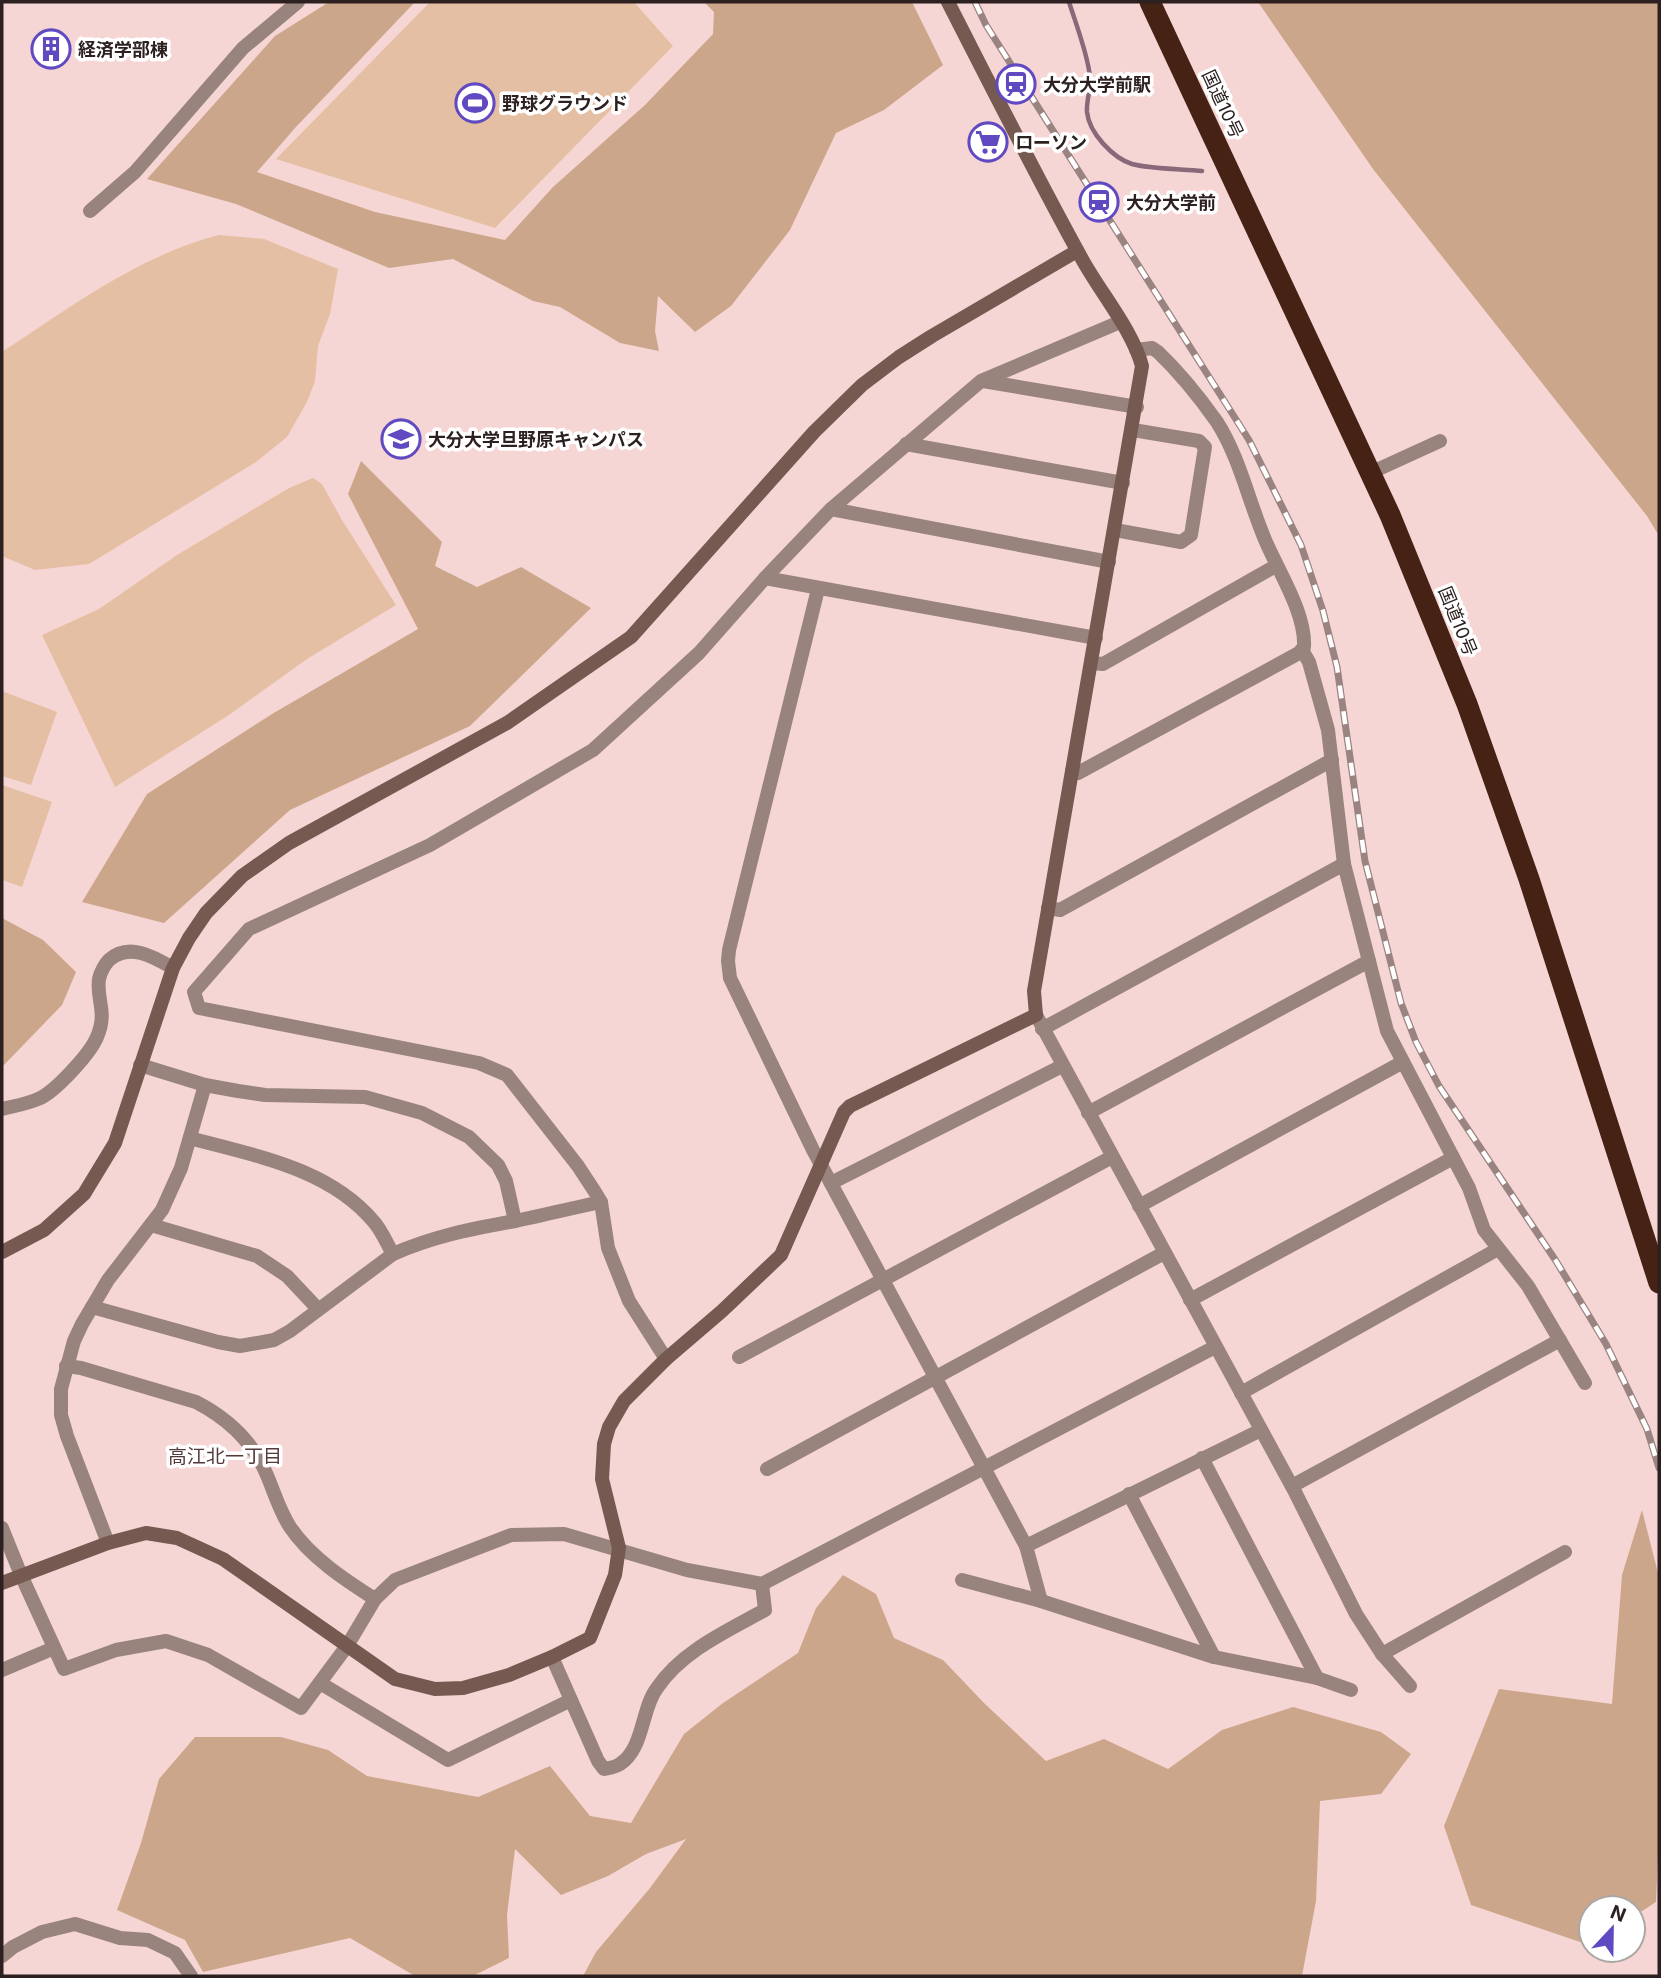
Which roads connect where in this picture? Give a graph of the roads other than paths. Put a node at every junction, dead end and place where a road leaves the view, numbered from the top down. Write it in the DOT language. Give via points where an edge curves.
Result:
graph roads {
  1 [pos="298,2"];
  2 [pos="948,2"];
  3 [pos="1150,2"];
  4 [pos="90,211"];
  5 [pos="1077,251"];
  6 [pos="1120,322"];
  7 [pos="1136,350"];
  8 [pos="981,381"];
  9 [pos="1136,407"];
  10 [pos="1132,430"];
  11 [pos="1440,441"];
  12 [pos="906,444"];
  13 [pos="1370,473"];
  14 [pos="1123,483"];
  15 [pos="831,509"];
  16 [pos="1115,530"];
  17 [pos="1109,562"];
  18 [pos="1272,568"];
  19 [pos="765,578"];
  20 [pos="818,589"];
  21 [pos="1096,638"];
  22 [pos="1302,650"];
  23 [pos="1091,663"];
  24 [pos="1332,760"];
  25 [pos="1072,771"];
  26 [pos="1344,864"];
  27 [pos="1048,908"];
  28 [pos="1369,961"];
  29 [pos="173,968"];
  30 [pos="1039,1022"];
  31 [pos="1403,1062"];
  32 [pos="140,1065"];
  33 [pos="1062,1066"];
  34 [pos="205,1085"];
  35 [pos="2,1109"];
  36 [pos="1088,1113"];
  37 [pos="190,1139"];
  38 [pos="1112,1157"];
  39 [pos="1453,1158"];
  40 [pos="820,1163"];
  41 [pos="831,1183"];
  42 [pos="601,1202"];
  43 [pos="1139,1206"];
  44 [pos="515,1221"];
  45 [pos="151,1225"];
  46 [pos="1498,1249"];
  47 [pos="2,1252"];
  48 [pos="1164,1253"];
  49 [pos="393,1254"];
  50 [pos="883,1280"];
  51 [pos="1659,1283"];
  52 [pos="1190,1300"];
  53 [pos="92,1307"];
  54 [pos="318,1309"];
  55 [pos="1560,1340"];
  56 [pos="1215,1346"];
  57 [pos="739,1357"];
  58 [pos="666,1359"];
  59 [pos="66,1366"];
  60 [pos="935,1377"];
  61 [pos="1585,1383"];
  62 [pos="1241,1393"];
  63 [pos="1261,1430"];
  64 [pos="1202,1458"];
  65 [pos="984,1468"];
  66 [pos="767,1469"];
  67 [pos="1292,1486"];
  68 [pos="1129,1494"];
  69 [pos="2,1528"];
  70 [pos="108,1543"];
  71 [pos="1026,1546"];
  72 [pos="619,1548"];
  73 [pos="1565,1552"];
  74 [pos="21,1575"];
  75 [pos="962,1580"];
  76 [pos="2,1583"];
  77 [pos="762,1584"];
  78 [pos="375,1600"];
  79 [pos="1041,1601"];
  80 [pos="347,1646"];
  81 [pos="54,1648"];
  82 [pos="1382,1654"];
  83 [pos="552,1657"];
  84 [pos="1214,1657"];
  85 [pos="2,1670"];
  86 [pos="1317,1678"];
  87 [pos="320,1682"];
  88 [pos="1410,1686"];
  89 [pos="1351,1690"];
  90 [pos="571,1700"];
  91 [pos="2,1956"];
  92 [pos="191,1976"];
  1 -- 4 [label="street" via="243,48 135,172"];
  2 -- 5 [label="street"];
  3 -- 13 [label="highway, 国道10号"];
  5 -- 6 [label="street"];
  5 -- 29 [label="street" via="910,350 862,385 814,432 631,637 507,723 289,843 242,876 206,913"];
  6 -- 7 [label="street"];
  6 -- 8 [label="street"];
  7 -- 9 [label="street" via="1143,372"];
  7 -- 22 [label="street" via="1158,352 1223,434 1292,598"];
  8 -- 9 [label="street"];
  8 -- 12 [label="street"];
  9 -- 10 [label="street"];
  10 -- 14 [label="street"];
  10 -- 16 [label="street" via="1199,441 1206,451 1191,535 1181,542"];
  11 -- 13 [label="street"];
  12 -- 14 [label="street"];
  12 -- 15 [label="street"];
  13 -- 51 [label="highway, 国道10号" via="1408,557 1495,781"];
  14 -- 16 [label="street"];
  15 -- 17 [label="street"];
  15 -- 19 [label="street"];
  16 -- 17 [label="street"];
  17 -- 21 [label="street"];
  18 -- 23 [label="street" via="1103,664"];
  19 -- 20 [label="street"];
  19 -- 42 [label="street" via="699,653 593,750 430,845 248,929 194,992 199,1008 479,1063 507,1075 579,1166"];
  20 -- 21 [label="street"];
  20 -- 40 [label="street" via="728,961 730,978"];
  21 -- 23 [label="street"];
  22 -- 24 [label="street" via="1326,722"];
  22 -- 25 [label="street" via="1078,773"];
  23 -- 25 [label="street"];
  24 -- 26 [label="street"];
  24 -- 27 [label="street" via="1060,910"];
  25 -- 27 [label="street"];
  26 -- 28 [label="street"];
  26 -- 30 [label="street"];
  27 -- 30 [label="street" via="1034,991"];
  28 -- 31 [label="street" via="1385,1024"];
  28 -- 36 [label="street"];
  29 -- 32 [label="street"];
  29 -- 35 [label="street" via="137,951 111,959 99,979 103,1017 87,1055 41,1098"];
  30 -- 33 [label="street"];
  30 -- 40 [label="street" via="850,1106"];
  31 -- 39 [label="street"];
  31 -- 43 [label="street"];
  32 -- 34 [label="street"];
  32 -- 47 [label="street" via="115,1143 83,1194 44,1230"];
  33 -- 36 [label="street"];
  33 -- 41 [label="street"];
  34 -- 37 [label="street"];
  34 -- 44 [label="street" via="265,1095 365,1097 422,1113 469,1137 498,1165"];
  36 -- 38 [label="street"];
  37 -- 45 [label="street" via="168,1198"];
  37 -- 49 [label="street" via="295,1168 341,1190 376,1224"];
  38 -- 43 [label="street"];
  38 -- 50 [label="street"];
  39 -- 46 [label="street" via="1484,1230"];
  39 -- 52 [label="street"];
  40 -- 41 [label="street"];
  40 -- 58 [label="street" via="781,1255"];
  41 -- 50 [label="street"];
  42 -- 44 [label="street"];
  42 -- 58 [label="street" via="608,1248 629,1301"];
  43 -- 48 [label="street"];
  44 -- 49 [label="street" via="431,1238"];
  45 -- 53 [label="street"];
  45 -- 54 [label="street" via="257,1256 287,1276"];
  46 -- 55 [label="street" via="1528,1286"];
  46 -- 62 [label="street"];
  48 -- 52 [label="street"];
  48 -- 60 [label="street"];
  49 -- 54 [label="street"];
  50 -- 57 [label="street"];
  50 -- 60 [label="street"];
  52 -- 56 [label="street"];
  53 -- 54 [label="street" via="240,1346 274,1340"];
  53 -- 59 [label="street"];
  55 -- 61 [label="street"];
  55 -- 67 [label="street"];
  56 -- 62 [label="street"];
  56 -- 65 [label="street"];
  58 -- 72 [label="street" via="624,1401 604,1444 602,1479"];
  59 -- 70 [label="street" via="61,1389 64,1425"];
  59 -- 78 [label="street" via="209,1409 249,1444 289,1525 304,1545"];
  60 -- 65 [label="street"];
  60 -- 66 [label="street"];
  62 -- 63 [label="street"];
  63 -- 64 [label="street"];
  63 -- 67 [label="street"];
  64 -- 68 [label="street"];
  64 -- 86 [label="street"];
  65 -- 71 [label="street"];
  65 -- 77 [label="street"];
  67 -- 82 [label="street" via="1337,1578"];
  68 -- 71 [label="street"];
  68 -- 84 [label="street"];
  69 -- 74 [label="street"];
  70 -- 74 [label="street"];
  70 -- 80 [label="street" via="146,1533 198,1547 223,1559"];
  71 -- 79 [label="street"];
  72 -- 77 [label="street" via="687,1570"];
  72 -- 78 [label="street" via="564,1534 511,1535 395,1580"];
  72 -- 83 [label="street" via="615,1575 590,1638"];
  73 -- 82 [label="street"];
  74 -- 76 [label="street"];
  74 -- 81 [label="street"];
  75 -- 79 [label="street"];
  77 -- 90 [label="street" via="765,1610 673,1668 655,1690 633,1750 620,1765 604,1769"];
  78 -- 80 [label="street"];
  79 -- 84 [label="street"];
  80 -- 83 [label="street" via="395,1679 435,1689 463,1688"];
  80 -- 87 [label="street"];
  81 -- 85 [label="street"];
  81 -- 87 [label="street" via="65,1670 116,1650 166,1641 208,1655 301,1708"];
  82 -- 88 [label="street"];
  83 -- 90 [label="street"];
  84 -- 86 [label="street"];
  86 -- 89 [label="street"];
  87 -- 90 [label="street" via="448,1760"];
  91 -- 92 [label="street" via="42,1932 75,1924 120,1938 148,1940 175,1954"];
}
